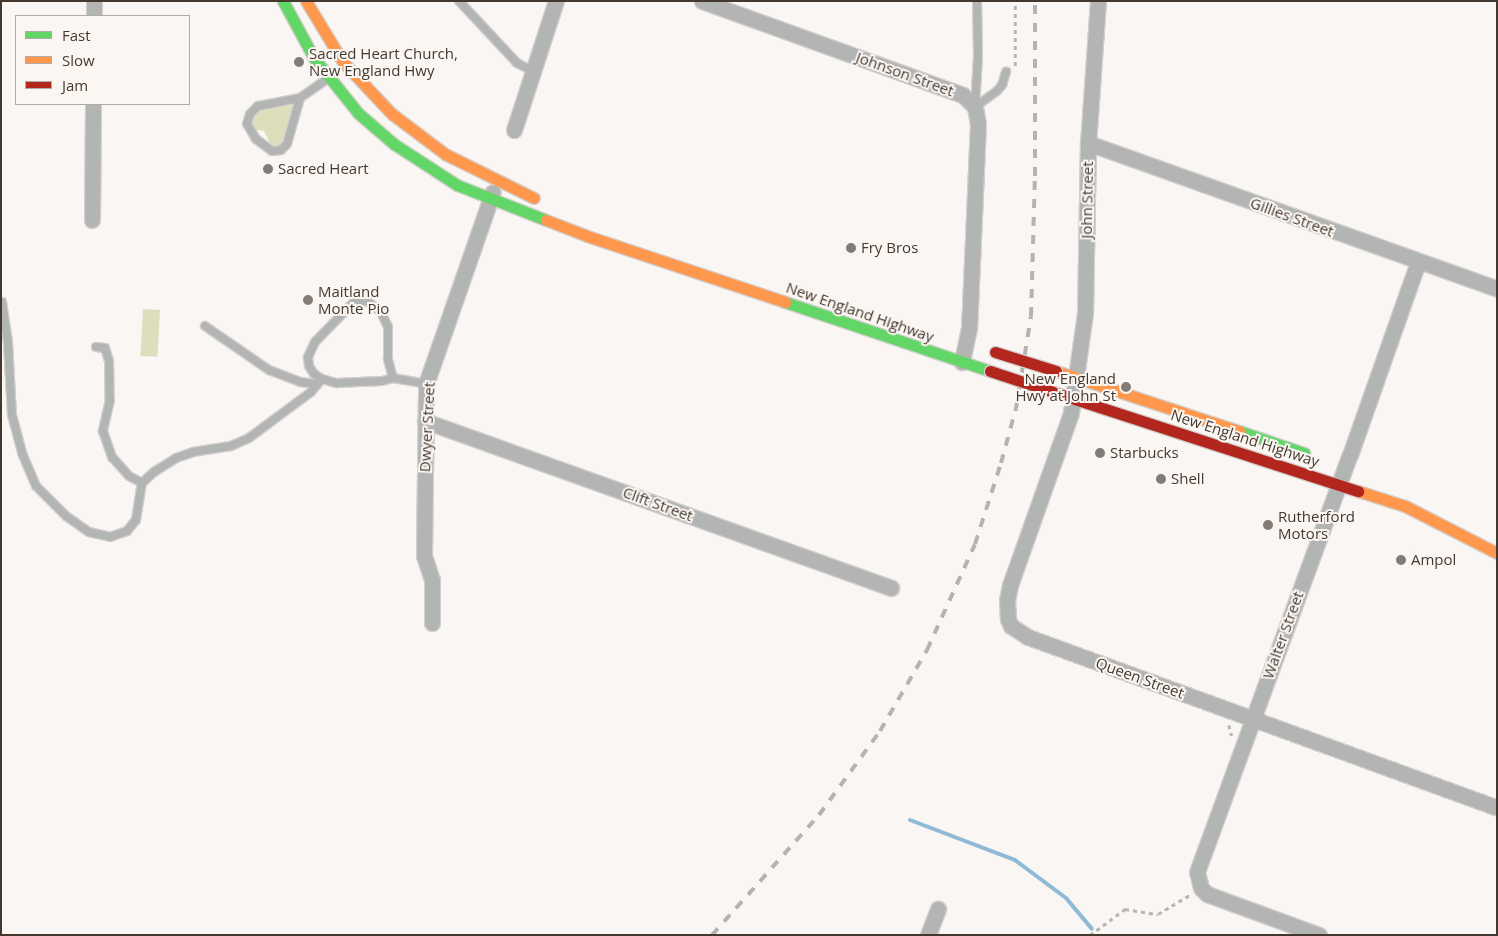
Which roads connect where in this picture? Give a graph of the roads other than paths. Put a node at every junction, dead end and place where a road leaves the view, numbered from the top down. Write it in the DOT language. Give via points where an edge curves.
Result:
graph roads {
  1 [pos="94,1"];
  2 [pos="283,1"];
  3 [pos="306,1"];
  4 [pos="459,1"];
  5 [pos="556,1"];
  6 [pos="702,1"];
  7 [pos="977,1"];
  8 [pos="1098,1"];
  9 [pos="94,15"];
  10 [pos="533,71"];
  11 [pos="1006,72"];
  12 [pos="328,78"];
  13 [pos="300,98"];
  14 [pos="93,105"];
  15 [pos="975,107"];
  16 [pos="514,130"];
  17 [pos="1088,144"];
  18 [pos="497,181"];
  19 [pos="490,199"];
  20 [pos="548,203"];
  21 [pos="92,220"];
  22 [pos="1418,262"];
  23 [pos="1497,289"];
  24 [pos="2,302"];
  25 [pos="204,326"];
  26 [pos="958,341"];
  27 [pos="96,346"];
  28 [pos="962,362"];
  29 [pos="392,378"];
  30 [pos="1075,378"];
  31 [pos="319,382"];
  32 [pos="426,384"];
  33 [pos="1072,398"];
  34 [pos="425,422"];
  35 [pos="1318,457"];
  36 [pos="142,483"];
  37 [pos="1338,484"];
  38 [pos="1497,553"];
  39 [pos="891,588"];
  40 [pos="432,623"];
  41 [pos="1253,718"];
  42 [pos="1497,808"];
  43 [pos="938,909"];
  44 [pos="928,935"];
  45 [pos="1319,935"];
  1 -- 9 [label="street"];
  2 -- 12 [label="highway, New England Highway"];
  3 -- 18 [label="highway" via="343,62 386,109 445,154"];
  4 -- 10 [label="lane" via="517,63"];
  5 -- 10 [label="street"];
  6 -- 15 [label="street, Johnson Street" via="963,95"];
  7 -- 15 [label="lane"];
  8 -- 17 [label="street, John Street"];
  10 -- 16 [label="street"];
  11 -- 15 [label="lane" via="997,91"];
  12 -- 13 [label="lane"];
  12 -- 19 [label="highway, New England Highway" via="358,113 394,144 457,185"];
  13 -- 13 [label="lane" via="287,144 281,150 272,151 256,139 247,124 250,114 258,106"];
  14 -- 21 [label="street"];
  15 -- 26 [label="street" via="978,124 969,328"];
  17 -- 22 [label="street, Gillies Street"];
  17 -- 30 [label="street, John Street" via="1085,313"];
  18 -- 19 [label="street, Dwyer Street"];
  18 -- 20 [label="highway"];
  19 -- 28 [label="highway, New England Highway" via="587,236"];
  19 -- 32 [label="street, Dwyer Street"];
  22 -- 23 [label="street, Gillies Street"];
  22 -- 37 [label="street, Walter Street"];
  24 -- 36 [label="lane" via="12,415 22,453 36,486 66,516 89,532 110,536 127,531 136,520"];
  25 -- 31 [label="lane" via="269,370 300,382"];
  26 -- 28 [label="street"];
  26 -- 30 [label="highway, New England Highway, bridge"];
  27 -- 36 [label="lane" via="105,348 110,361 110,400 103,431 112,457 129,476"];
  28 -- 33 [label="highway, New England Highway, bridge"];
  29 -- 31 [label="lane"];
  29 -- 31 [label="lane" via="388,359 388,327 382,312 367,301 353,303 315,342 308,357 309,366"];
  29 -- 32 [label="lane"];
  30 -- 33 [label="street, John Street"];
  30 -- 35 [label="highway, New England Highway"];
  31 -- 36 [label="lane" via="249,438 232,446 176,458"];
  32 -- 34 [label="street, Dwyer Street"];
  33 -- 37 [label="highway, New England Highway"];
  33 -- 41 [label="street, Queen Street" via="1071,413 1010,585 1006,611 1011,626 1028,637"];
  34 -- 39 [label="street, Clift Street"];
  34 -- 40 [label="street, Dwyer Street" via="424,556 432,580"];
  37 -- 38 [label="highway, New England Highway" via="1405,506"];
  37 -- 41 [label="street, Walter Street"];
  41 -- 42 [label="street, Queen Street"];
  41 -- 45 [label="street, Walter Street" via="1200,860 1199,881 1207,894"];
  43 -- 44 [label="street"];
}
